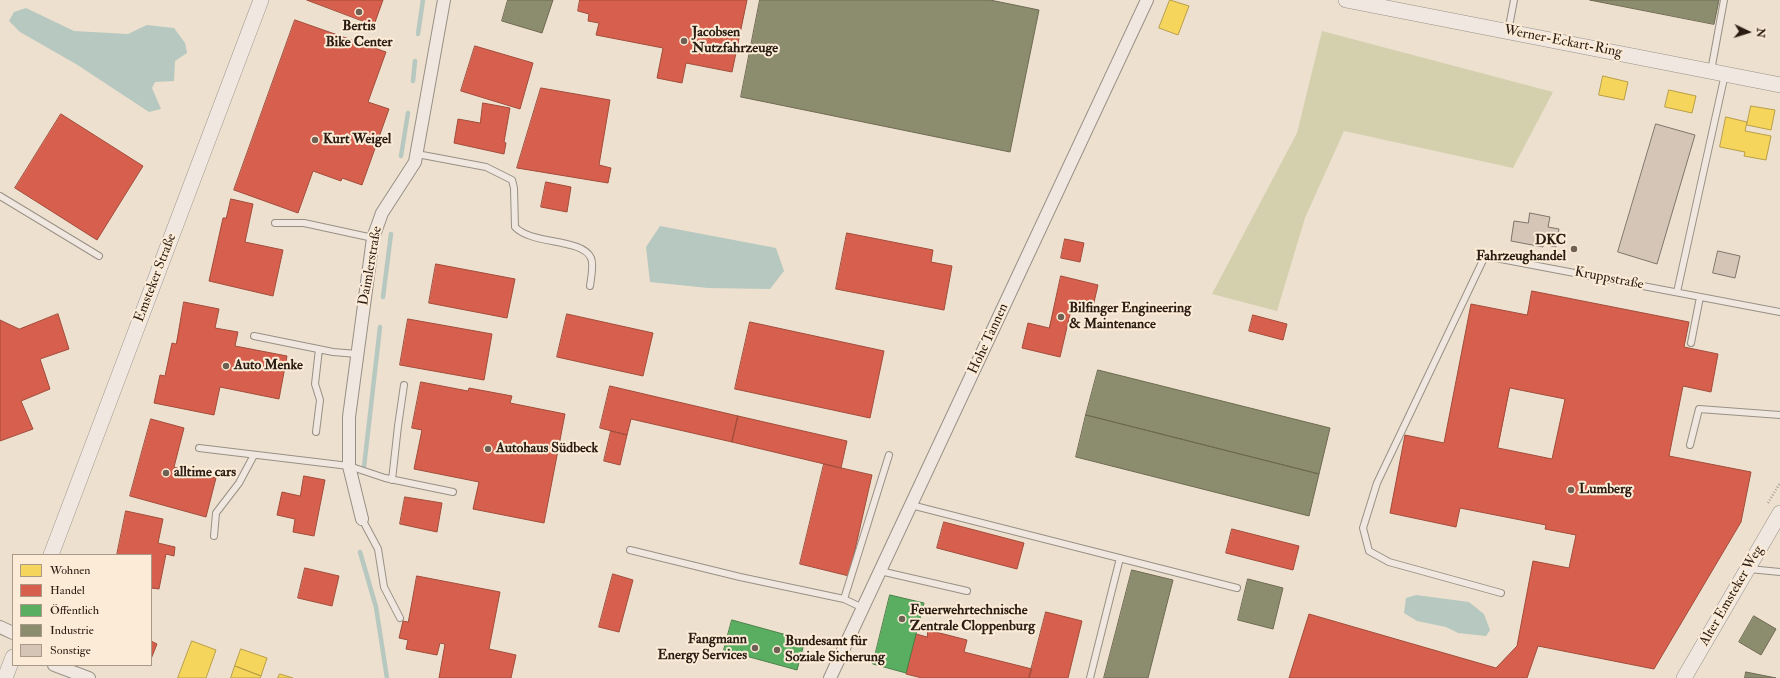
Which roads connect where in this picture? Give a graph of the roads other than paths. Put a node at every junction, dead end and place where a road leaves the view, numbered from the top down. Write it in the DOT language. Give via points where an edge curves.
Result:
graph roads {
  1 [pos="261,0"];
  2 [pos="444,0"];
  3 [pos="1147,0"];
  4 [pos="1346,0"];
  5 [pos="1514,0"];
  6 [pos="1724,0"];
  7 [pos="1508,32"];
  8 [pos="1718,73"];
  9 [pos="1780,85"];
  10 [pos="417,154"];
  11 [pos="0,196"];
  12 [pos="275,223"];
  13 [pos="373,238"];
  14 [pos="99,256"];
  15 [pos="590,286"];
  16 [pos="1677,292"];
  17 [pos="1700,297"];
  18 [pos="1780,312"];
  19 [pos="254,336"];
  20 [pos="1691,343"];
  21 [pos="319,349"];
  22 [pos="357,354"];
  23 [pos="404,385"];
  24 [pos="1780,416"];
  25 [pos="316,432"];
  26 [pos="1690,445"];
  27 [pos="199,448"];
  28 [pos="254,455"];
  29 [pos="889,455"];
  30 [pos="348,466"];
  31 [pos="392,480"];
  32 [pos="453,492"];
  33 [pos="911,505"];
  34 [pos="1780,513"];
  35 [pos="362,519"];
  36 [pos="214,536"];
  37 [pos="630,550"];
  38 [pos="51,554"];
  39 [pos="1120,558"];
  40 [pos="1748,569"];
  41 [pos="880,570"];
  42 [pos="1780,572"];
  43 [pos="1237,588"];
  44 [pos="967,591"];
  45 [pos="1501,593"];
  46 [pos="844,599"];
  47 [pos="863,608"];
  48 [pos="400,618"];
  49 [pos="0,627"];
  50 [pos="12,633"];
  51 [pos="12,660"];
  52 [pos="57,666"];
  53 [pos="5,678"];
  54 [pos="89,678"];
  55 [pos="830,678"];
  56 [pos="1090,678"];
  57 [pos="1684,678"];
  1 -- 38 [label="street, Emsteker Straße"];
  2 -- 10 [label="street, Daimlerstraße"];
  3 -- 33 [label="street, Hohe Tannen"];
  4 -- 7 [label="street, Werner-Eckart-Ring"];
  5 -- 7 [label="lane"];
  6 -- 8 [label="lane"];
  7 -- 8 [label="street, Werner-Eckart-Ring"];
  8 -- 9 [label="street, Werner-Eckart-Ring"];
  8 -- 16 [label="lane"];
  10 -- 13 [label="street, Daimlerstraße" via="415,162 382,213"];
  10 -- 15 [label="lane" via="486,167 512,180 515,228 520,233 586,251 592,259"];
  11 -- 14 [label="lane"];
  12 -- 13 [label="lane" via="304,223"];
  13 -- 22 [label="street, Daimlerstraße"];
  16 -- 17 [label="lane, Kruppstraße"];
  16 -- 45 [label="lane, Kruppstraße" via="1485,256 1377,483 1363,528 1369,550 1389,562"];
  17 -- 18 [label="lane, Kruppstraße"];
  17 -- 20 [label="lane"];
  19 -- 21 [label="lane"];
  21 -- 22 [label="lane"];
  21 -- 25 [label="lane" via="315,384 320,400"];
  22 -- 30 [label="street, Daimlerstraße" via="349,417"];
  23 -- 31 [label="lane"];
  24 -- 26 [label="lane" via="1699,409"];
  27 -- 28 [label="lane"];
  28 -- 30 [label="lane"];
  28 -- 36 [label="lane" via="239,482 216,513"];
  29 -- 46 [label="lane"];
  30 -- 31 [label="lane"];
  30 -- 35 [label="street, Daimlerstraße"];
  31 -- 32 [label="lane"];
  33 -- 39 [label="lane"];
  33 -- 41 [label="street, Hohe Tannen"];
  34 -- 40 [label="street, Alter Emsteker Weg"];
  35 -- 48 [label="lane" via="378,549 384,587"];
  37 -- 46 [label="lane"];
  39 -- 43 [label="lane"];
  39 -- 56 [label="lane"];
  40 -- 42 [label="lane"];
  40 -- 57 [label="street, Alter Emsteker Weg"];
  41 -- 44 [label="lane"];
  41 -- 47 [label="street, Hohe Tannen"];
  46 -- 47 [label="lane"];
  47 -- 55 [label="street, Hohe Tannen"];
  49 -- 50 [label="street"];
  51 -- 53 [label="street"];
  52 -- 54 [label="street"];
}
